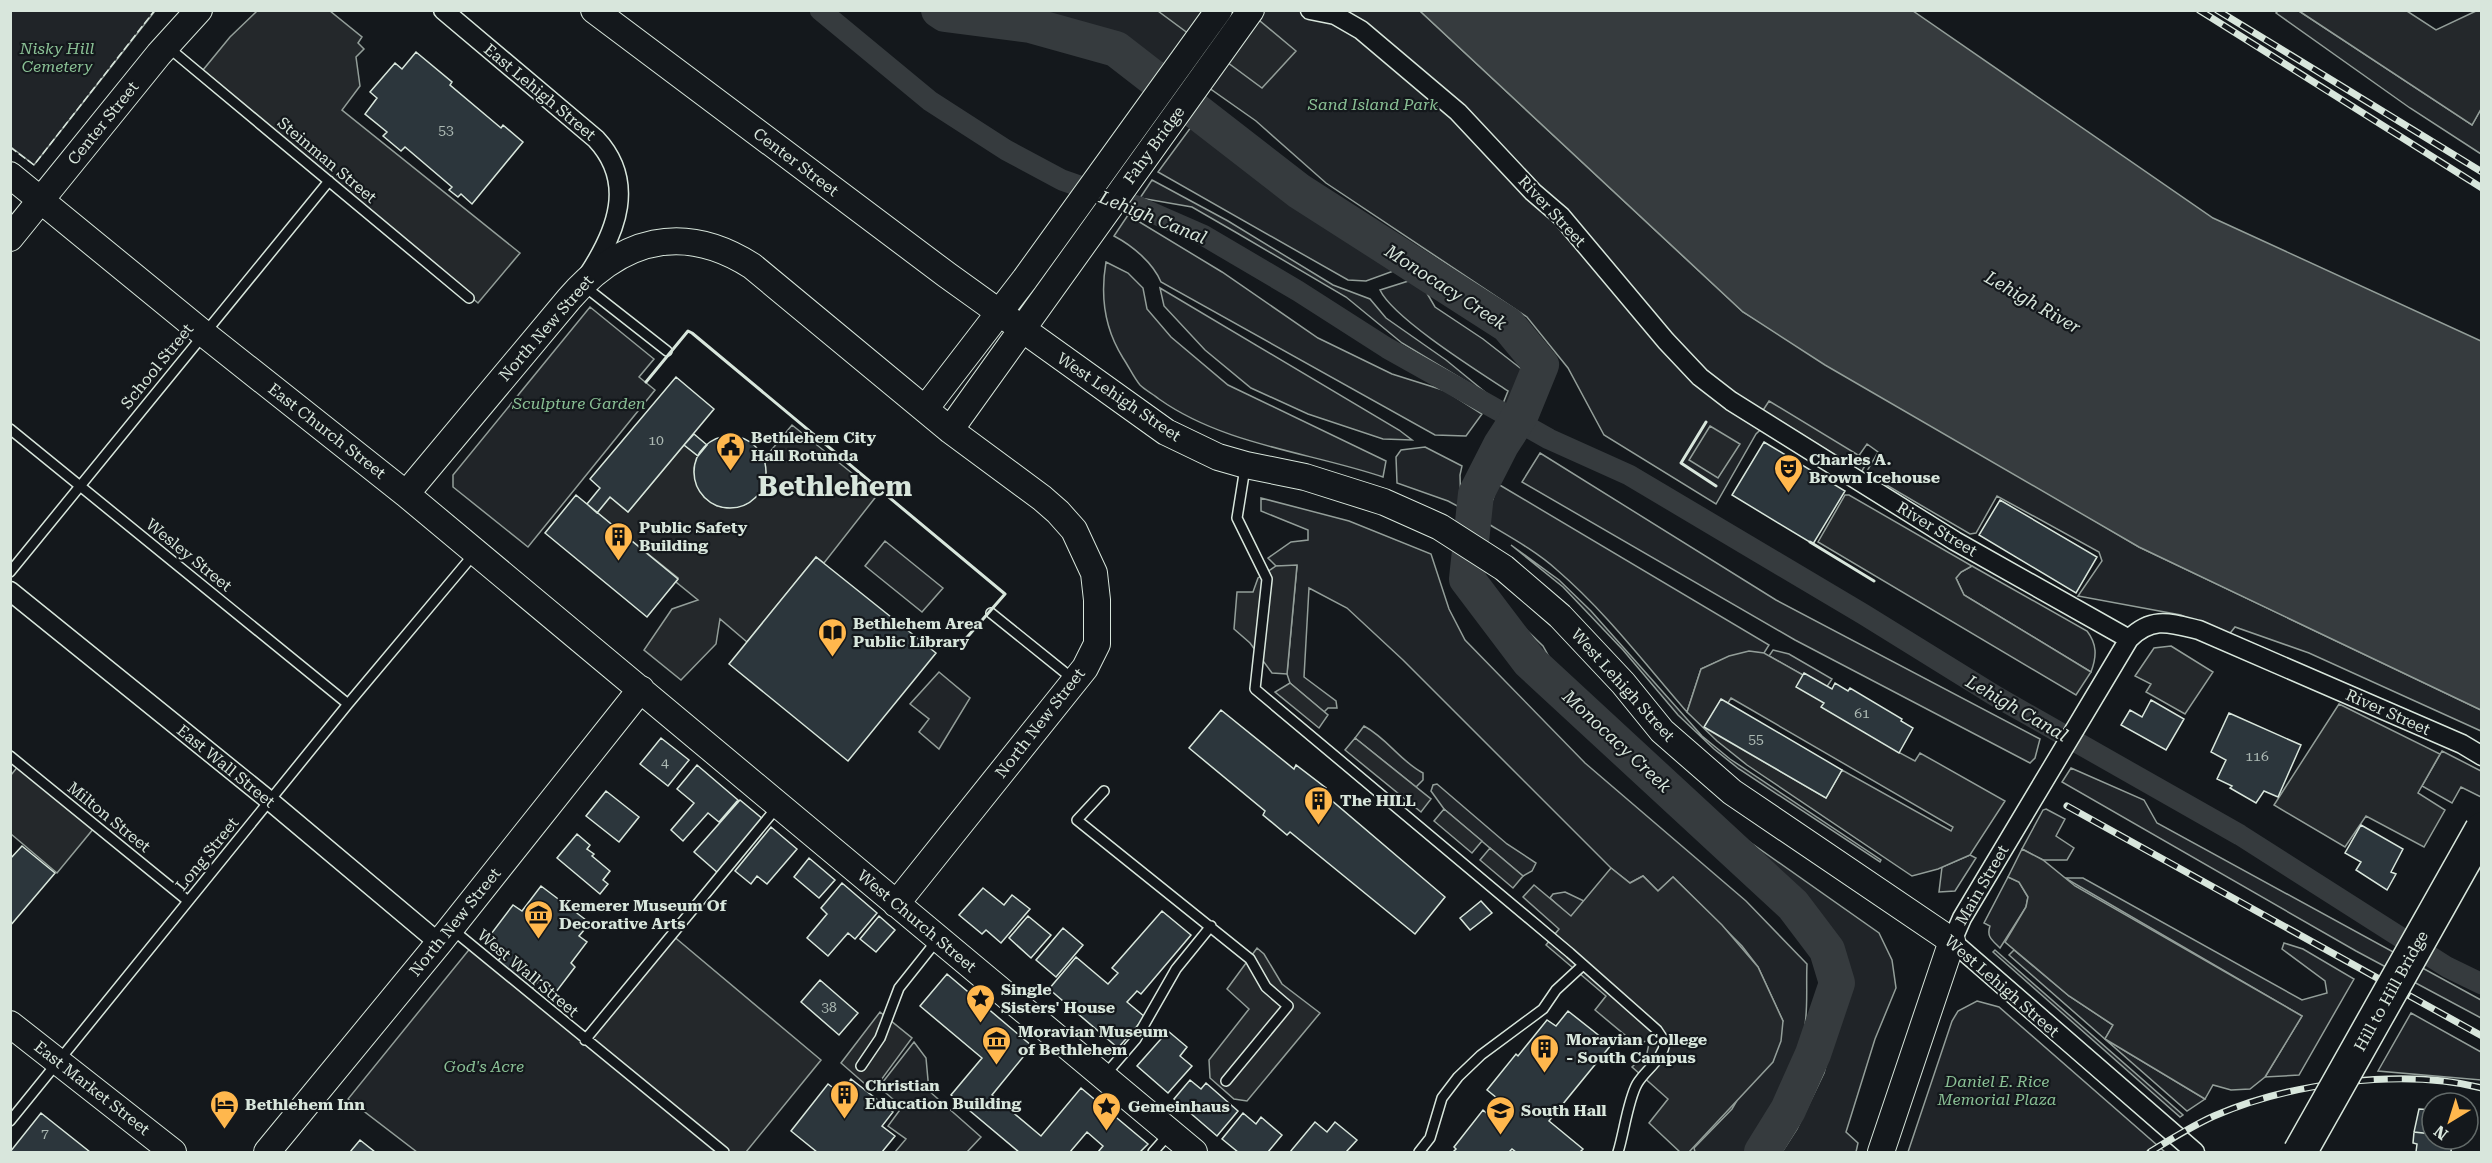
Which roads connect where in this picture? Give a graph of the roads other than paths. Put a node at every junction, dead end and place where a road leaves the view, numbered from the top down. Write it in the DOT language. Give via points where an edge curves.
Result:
graph roads {
  1 [pos="199,10"];
  2 [pos="443,10"];
  3 [pos="594,10"];
  4 [pos="1219,10"];
  5 [pos="1251,10"];
  6 [pos="1310,10"];
  7 [pos="166,46"];
  8 [pos="10,175"];
  9 [pos="328,181"];
  10 [pos="41,200"];
  11 [pos="10,238"];
  12 [pos="581,284"];
  13 [pos="469,298"];
  14 [pos="1006,304"];
  15 [pos="1028,319"];
  16 [pos="203,333"];
  17 [pos="667,351"];
  18 [pos="925,409"];
  19 [pos="10,429"];
  20 [pos="950,430"];
  21 [pos="1246,465"];
  22 [pos="79,486"];
  23 [pos="406,494"];
  24 [pos="476,552"];
  25 [pos="10,572"];
  26 [pos="10,591"];
  27 [pos="991,613"];
  28 [pos="2129,639"];
  29 [pos="1075,681"];
  30 [pos="641,690"];
  31 [pos="348,704"];
  32 [pos="10,756"];
  33 [pos="2481,756"];
  34 [pos="1104,791"];
  35 [pos="270,801"];
  36 [pos="780,805"];
  37 [pos="2481,829"];
  38 [pos="188,901"];
  39 [pos="896,904"];
  40 [pos="1211,926"];
  41 [pos="445,935"];
  42 [pos="939,939"];
  43 [pos="1952,941"];
  44 [pos="1582,966"];
  45 [pos="10,1024"];
  46 [pos="585,1040"];
  47 [pos="58,1063"];
  48 [pos="861,1066"];
  49 [pos="1103,1077"];
  50 [pos="1226,1081"];
  51 [pos="10,1121"];
  52 [pos="1170,1132"];
  53 [pos="173,1152"];
  54 [pos="267,1152"];
  55 [pos="724,1152"];
  56 [pos="1153,1152"];
  57 [pos="1194,1152"];
  58 [pos="1419,1152"];
  59 [pos="1618,1152"];
  60 [pos="1881,1152"];
  61 [pos="2195,1152"];
  62 [pos="2300,1152"];
  1 -- 7 [label="main road, Center Street"];
  2 -- 12 [label="street, East Lehigh Street" via="597,139 612,159 619,180 617,208 603,248"];
  3 -- 14 [label="main road, Center Street"];
  4 -- 14 [label="main road, Fahy Bridge"];
  5 -- 15 [label="main road, Fahy Bridge"];
  6 -- 28 [label="street, River Street" via="1335,15 1360,30 1458,112 1533,192 1561,216 1700,377 1731,401 1955,541"];
  7 -- 9 [label="lane, Steinman Street"];
  7 -- 10 [label="main road, Center Street"];
  8 -- 10 [label="main road, East Church Street"];
  9 -- 13 [label="lane, Steinman Street"];
  9 -- 16 [label="lane, School Street"];
  10 -- 11 [label="main road, Center Street"];
  10 -- 16 [label="main road, East Church Street"];
  12 -- 17 [label="lane"];
  12 -- 18 [label="main road, North New Street" via="619,254 661,242 684,242 734,254"];
  12 -- 23 [label="main road, North New Street"];
  14 -- 15 [label="main road, West Lehigh Street"];
  14 -- 18 [label="main road"];
  15 -- 20 [label="main road"];
  15 -- 21 [label="main road, West Lehigh Street" via="1166,432 1218,457"];
  16 -- 22 [label="lane, School Street"];
  16 -- 23 [label="main road, East Church Street"];
  18 -- 20 [label="main road, North New Street"];
  19 -- 22 [label="lane, Wesley Street"];
  20 -- 29 [label="main road, North New Street" via="1042,498 1074,530 1094,573 1097,600 1097,644"];
  21 -- 43 [label="main road, West Lehigh Street" via="1305,477 1384,502 1440,527 1504,568 1560,616 1623,683 1662,732 1704,769"];
  21 -- 44 [label="lane" via="1237,518 1267,579 1255,689"];
  22 -- 25 [label="lane, School Street"];
  22 -- 31 [label="lane, Wesley Street"];
  23 -- 24 [label="main road, East Church Street"];
  24 -- 30 [label="main road, East Church Street"];
  24 -- 31 [label="lane, Long Street"];
  26 -- 35 [label="street, East Wall Street"];
  27 -- 29 [label="lane"];
  28 -- 33 [label="street, River Street" via="2140,628 2153,623 2199,630 2462,744"];
  28 -- 43 [label="street, Main Street" via="1962,918"];
  29 -- 39 [label="main road, North New Street"];
  30 -- 36 [label="main road, West Church Street"];
  30 -- 41 [label="main road, North New Street"];
  31 -- 35 [label="lane, Long Street"];
  32 -- 38 [label="lane, Milton Street"];
  34 -- 40 [label="lane" via="1077,820"];
  35 -- 38 [label="lane, Long Street"];
  35 -- 41 [label="street, East Wall Street"];
  36 -- 39 [label="main road, West Church Street"];
  36 -- 46 [label="lane"];
  37 -- 62 [label="highway, Hill to Hill Bridge, bridge"];
  38 -- 47 [label="lane, Long Street"];
  39 -- 42 [label="main road, West Church Street"];
  40 -- 49 [label="lane" via="1176,969 1136,1039"];
  40 -- 50 [label="lane" via="1250,959 1266,987 1288,1006"];
  41 -- 46 [label="lane, West Wall Street"];
  41 -- 54 [label="main road, North New Street"];
  42 -- 48 [label="lane" via="899,988 880,1038"];
  42 -- 49 [label="main road, West Church Street"];
  43 -- 60 [label="main road, Main Street"];
  43 -- 61 [label="street, West Lehigh Street"];
  44 -- 58 [label="lane" via="1556,990 1543,1009 1481,1054 1458,1077 1442,1098 1430,1138"];
  44 -- 59 [label="lane" via="1644,1016 1665,1042 1657,1062 1632,1095"];
  45 -- 47 [label="main road, East Market Street"];
  46 -- 55 [label="lane, West Wall Street"];
  47 -- 51 [label="lane, Long Street"];
  47 -- 53 [label="main road, East Market Street"];
  49 -- 52 [label="main road, West Church Street"];
  52 -- 56 [label="lane"];
  52 -- 57 [label="main road, West Church Street"];
}
